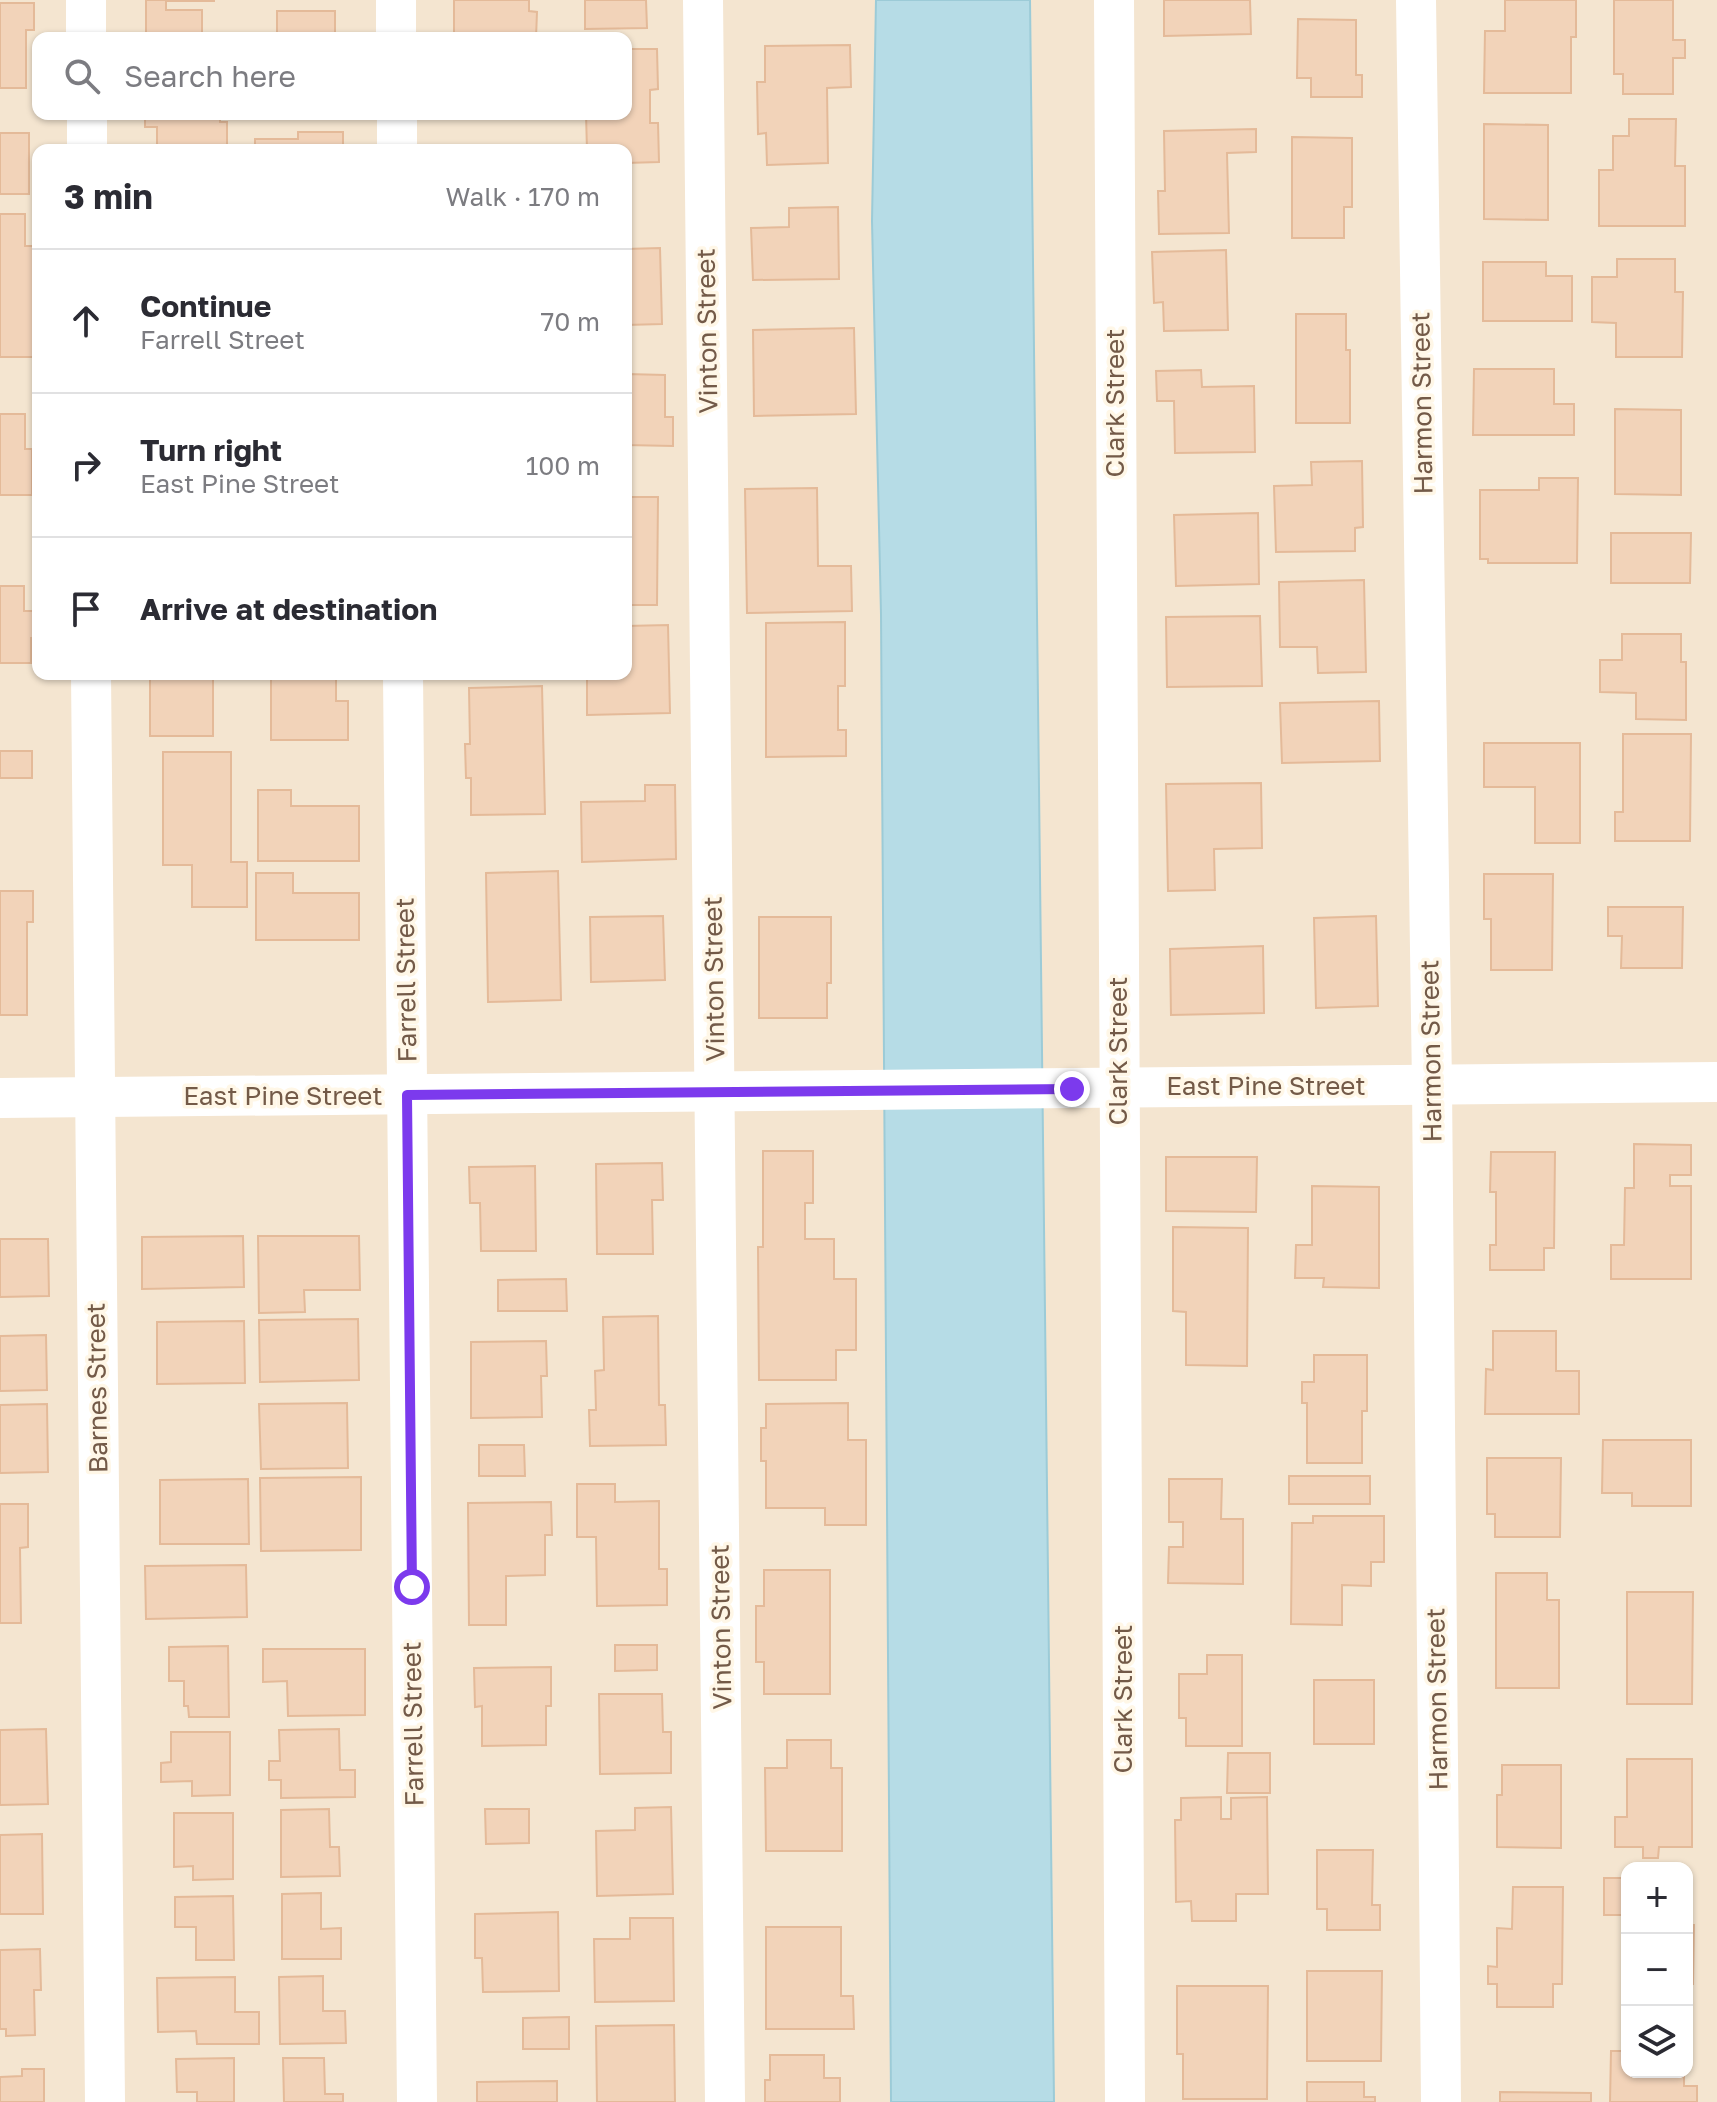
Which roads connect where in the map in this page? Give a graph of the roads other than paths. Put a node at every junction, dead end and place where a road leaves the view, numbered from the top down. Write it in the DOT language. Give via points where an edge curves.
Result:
graph roads {
  1 [pos="86,0"];
  2 [pos="396,0"];
  3 [pos="703,0"];
  4 [pos="1114,0"];
  5 [pos="1416,0"];
  6 [pos="86,32"];
  7 [pos="396,32"];
  8 [pos="87,120"];
  9 [pos="397,120"];
  10 [pos="87,144"];
  11 [pos="397,144"];
  12 [pos="91,680"];
  13 [pos="403,680"];
  14 [pos="1717,1082"];
  15 [pos="1432,1085"];
  16 [pos="1118,1086"];
  17 [pos="715,1092"];
  18 [pos="407,1095"];
  19 [pos="0,1098"];
  20 [pos="94,1098"];
  21 [pos="105,2102"];
  22 [pos="417,2102"];
  23 [pos="725,2102"];
  24 [pos="1125,2102"];
  25 [pos="1441,2102"];
  1 -- 6 [label="street"];
  2 -- 7 [label="street"];
  3 -- 17 [label="street, Vinton Street"];
  4 -- 16 [label="street, Clark Street"];
  5 -- 15 [label="street, Harmon Street"];
  8 -- 10 [label="street"];
  9 -- 11 [label="street"];
  12 -- 20 [label="street, Barnes Street"];
  13 -- 18 [label="street, Farrell Street"];
  14 -- 15 [label="street, East Pine Street"];
  15 -- 16 [label="street, East Pine Street"];
  15 -- 25 [label="street, Harmon Street"];
  16 -- 17 [label="street, East Pine Street"];
  16 -- 24 [label="street, Clark Street"];
  17 -- 18 [label="street, East Pine Street"];
  17 -- 23 [label="street, Vinton Street"];
  18 -- 20 [label="street, East Pine Street"];
  18 -- 22 [label="street, Farrell Street"];
  19 -- 20 [label="street, East Pine Street"];
  20 -- 21 [label="street, Barnes Street"];
}
